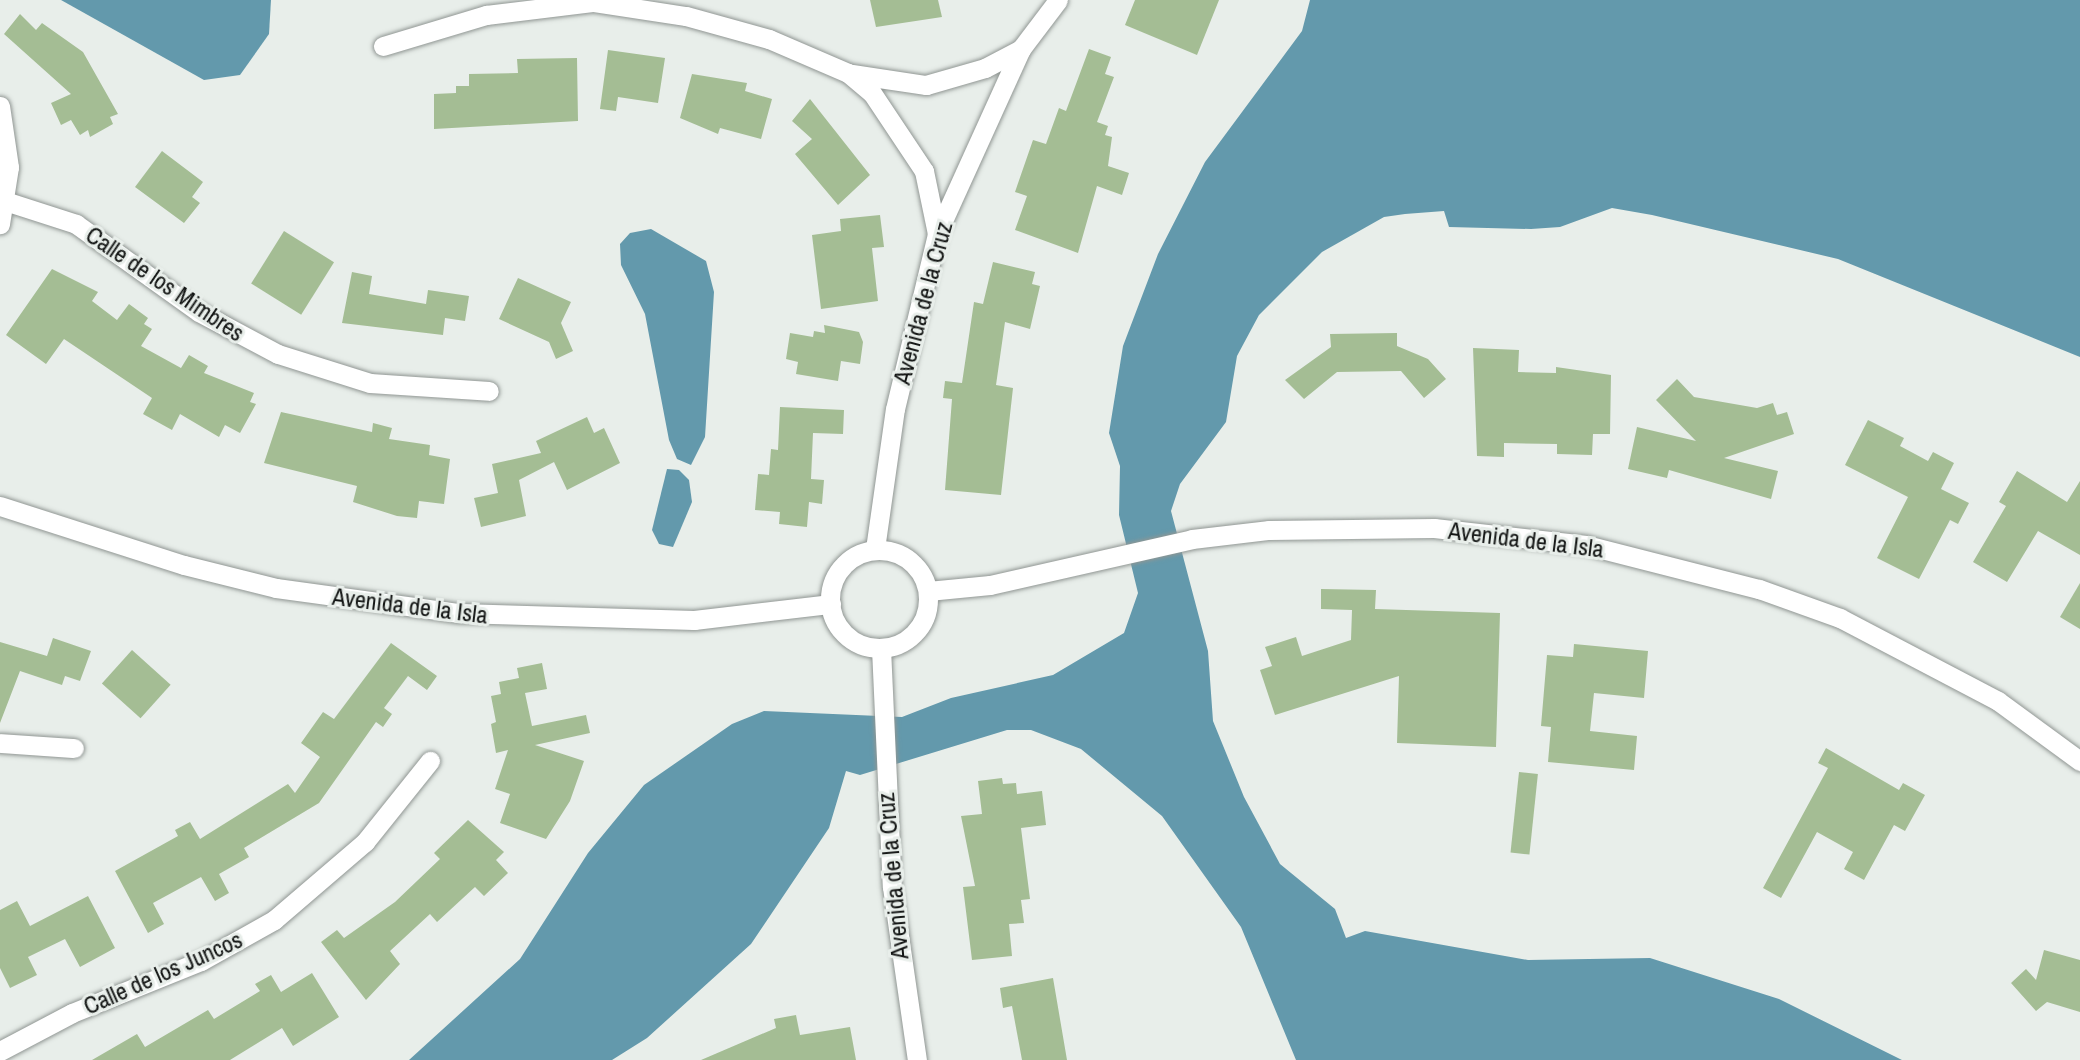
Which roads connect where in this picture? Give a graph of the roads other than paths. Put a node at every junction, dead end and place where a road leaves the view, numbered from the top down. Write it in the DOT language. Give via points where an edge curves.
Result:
graph roads {
  1 [pos="1058,0"];
  2 [pos="383,47"];
  3 [pos="1021,49"];
  4 [pos="848,73"];
  5 [pos="0,106"];
  6 [pos="5,201"];
  7 [pos="0,224"];
  8 [pos="937,234"];
  9 [pos="489,391"];
  10 [pos="0,506"];
  11 [pos="876,549"];
  12 [pos="928,591"];
  13 [pos="831,604"];
  14 [pos="881,648"];
  15 [pos="0,743"];
  16 [pos="74,748"];
  17 [pos="430,761"];
  18 [pos="2080,761"];
  19 [pos="0,1051"];
  20 [pos="918,1060"];
  1 -- 3 [label="street, Avenida de la Cruz"];
  2 -- 4 [label="street" via="486,15 594,2 686,16 757,35"];
  3 -- 4 [label="street" via="985,68 926,85"];
  3 -- 8 [label="street, Avenida de la Cruz"];
  4 -- 8 [label="street" via="913,149 934,200"];
  5 -- 6 [label="street" via="9,166"];
  6 -- 7 [label="street"];
  6 -- 9 [label="street, Calle de los Mimbres" via="76,224 199,312 278,354 370,383"];
  8 -- 11 [label="street, Avenida de la Cruz" via="895,409"];
  10 -- 13 [label="street, Avenida de la Isla" via="184,565 276,588 459,614 694,620"];
  11 -- 12 [label="street" via="904,556"];
  11 -- 13 [label="street" via="841,567"];
  12 -- 14 [label="street" via="918,630"];
  12 -- 18 [label="street, Avenida de la Isla" via="990,585 1192,539 1269,530 1434,528 1586,545 1669,563 1840,618 1998,701"];
  13 -- 14 [label="street" via="842,631"];
  14 -- 20 [label="street, Avenida de la Cruz" via="892,887"];
  15 -- 16 [label="street"];
  17 -- 19 [label="street, Calle de los Juncos" via="365,842 274,920 201,961 72,1013"];
}
